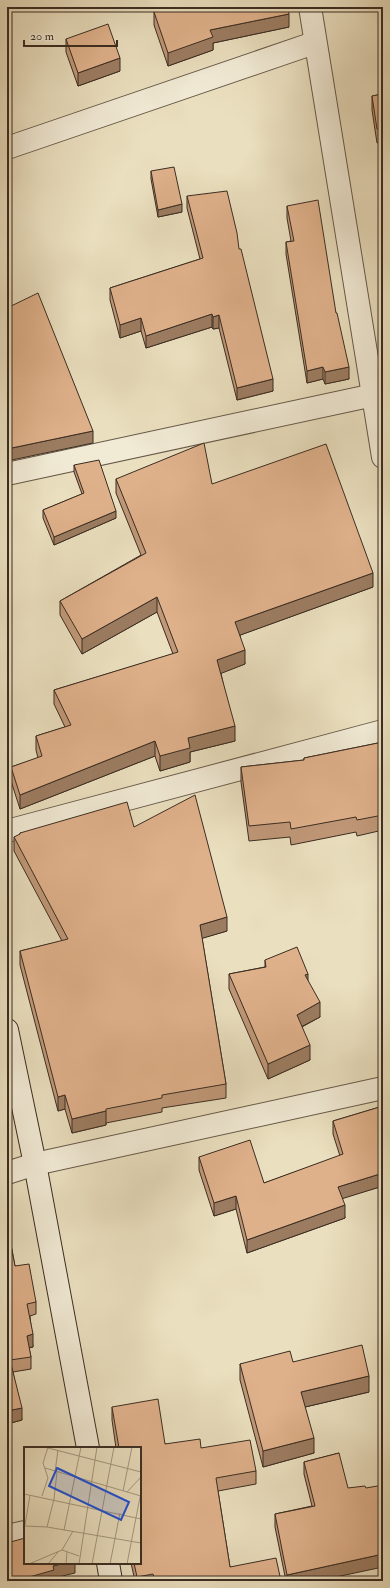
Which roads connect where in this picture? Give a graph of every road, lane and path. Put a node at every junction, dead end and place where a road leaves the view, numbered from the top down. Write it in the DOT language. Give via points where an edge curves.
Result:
graph roads {
  1 [pos="310,7"];
  2 [pos="314,42"];
  3 [pos="7,148"];
  4 [pos="378,394"];
  5 [pos="383,457"];
  6 [pos="7,474"];
  7 [pos="383,731"];
  8 [pos="7,831"];
  9 [pos="7,1030"];
  10 [pos="383,1088"];
  11 [pos="36,1164"];
  12 [pos="7,1173"];
  13 [pos="88,1447"];
  14 [pos="24,1532"];
  15 [pos="7,1536"];
  16 [pos="108,1564"];
  17 [pos="111,1581"];
  1 -- 2 [label="street"];
  2 -- 3 [label="street"];
  2 -- 4 [label="street"];
  4 -- 5 [label="street"];
  4 -- 6 [label="street"];
  7 -- 8 [label="street"];
  9 -- 11 [label="street"];
  10 -- 11 [label="street"];
  11 -- 12 [label="street"];
  11 -- 13 [label="street"];
  14 -- 15 [label="street"];
  16 -- 17 [label="street"];
}
